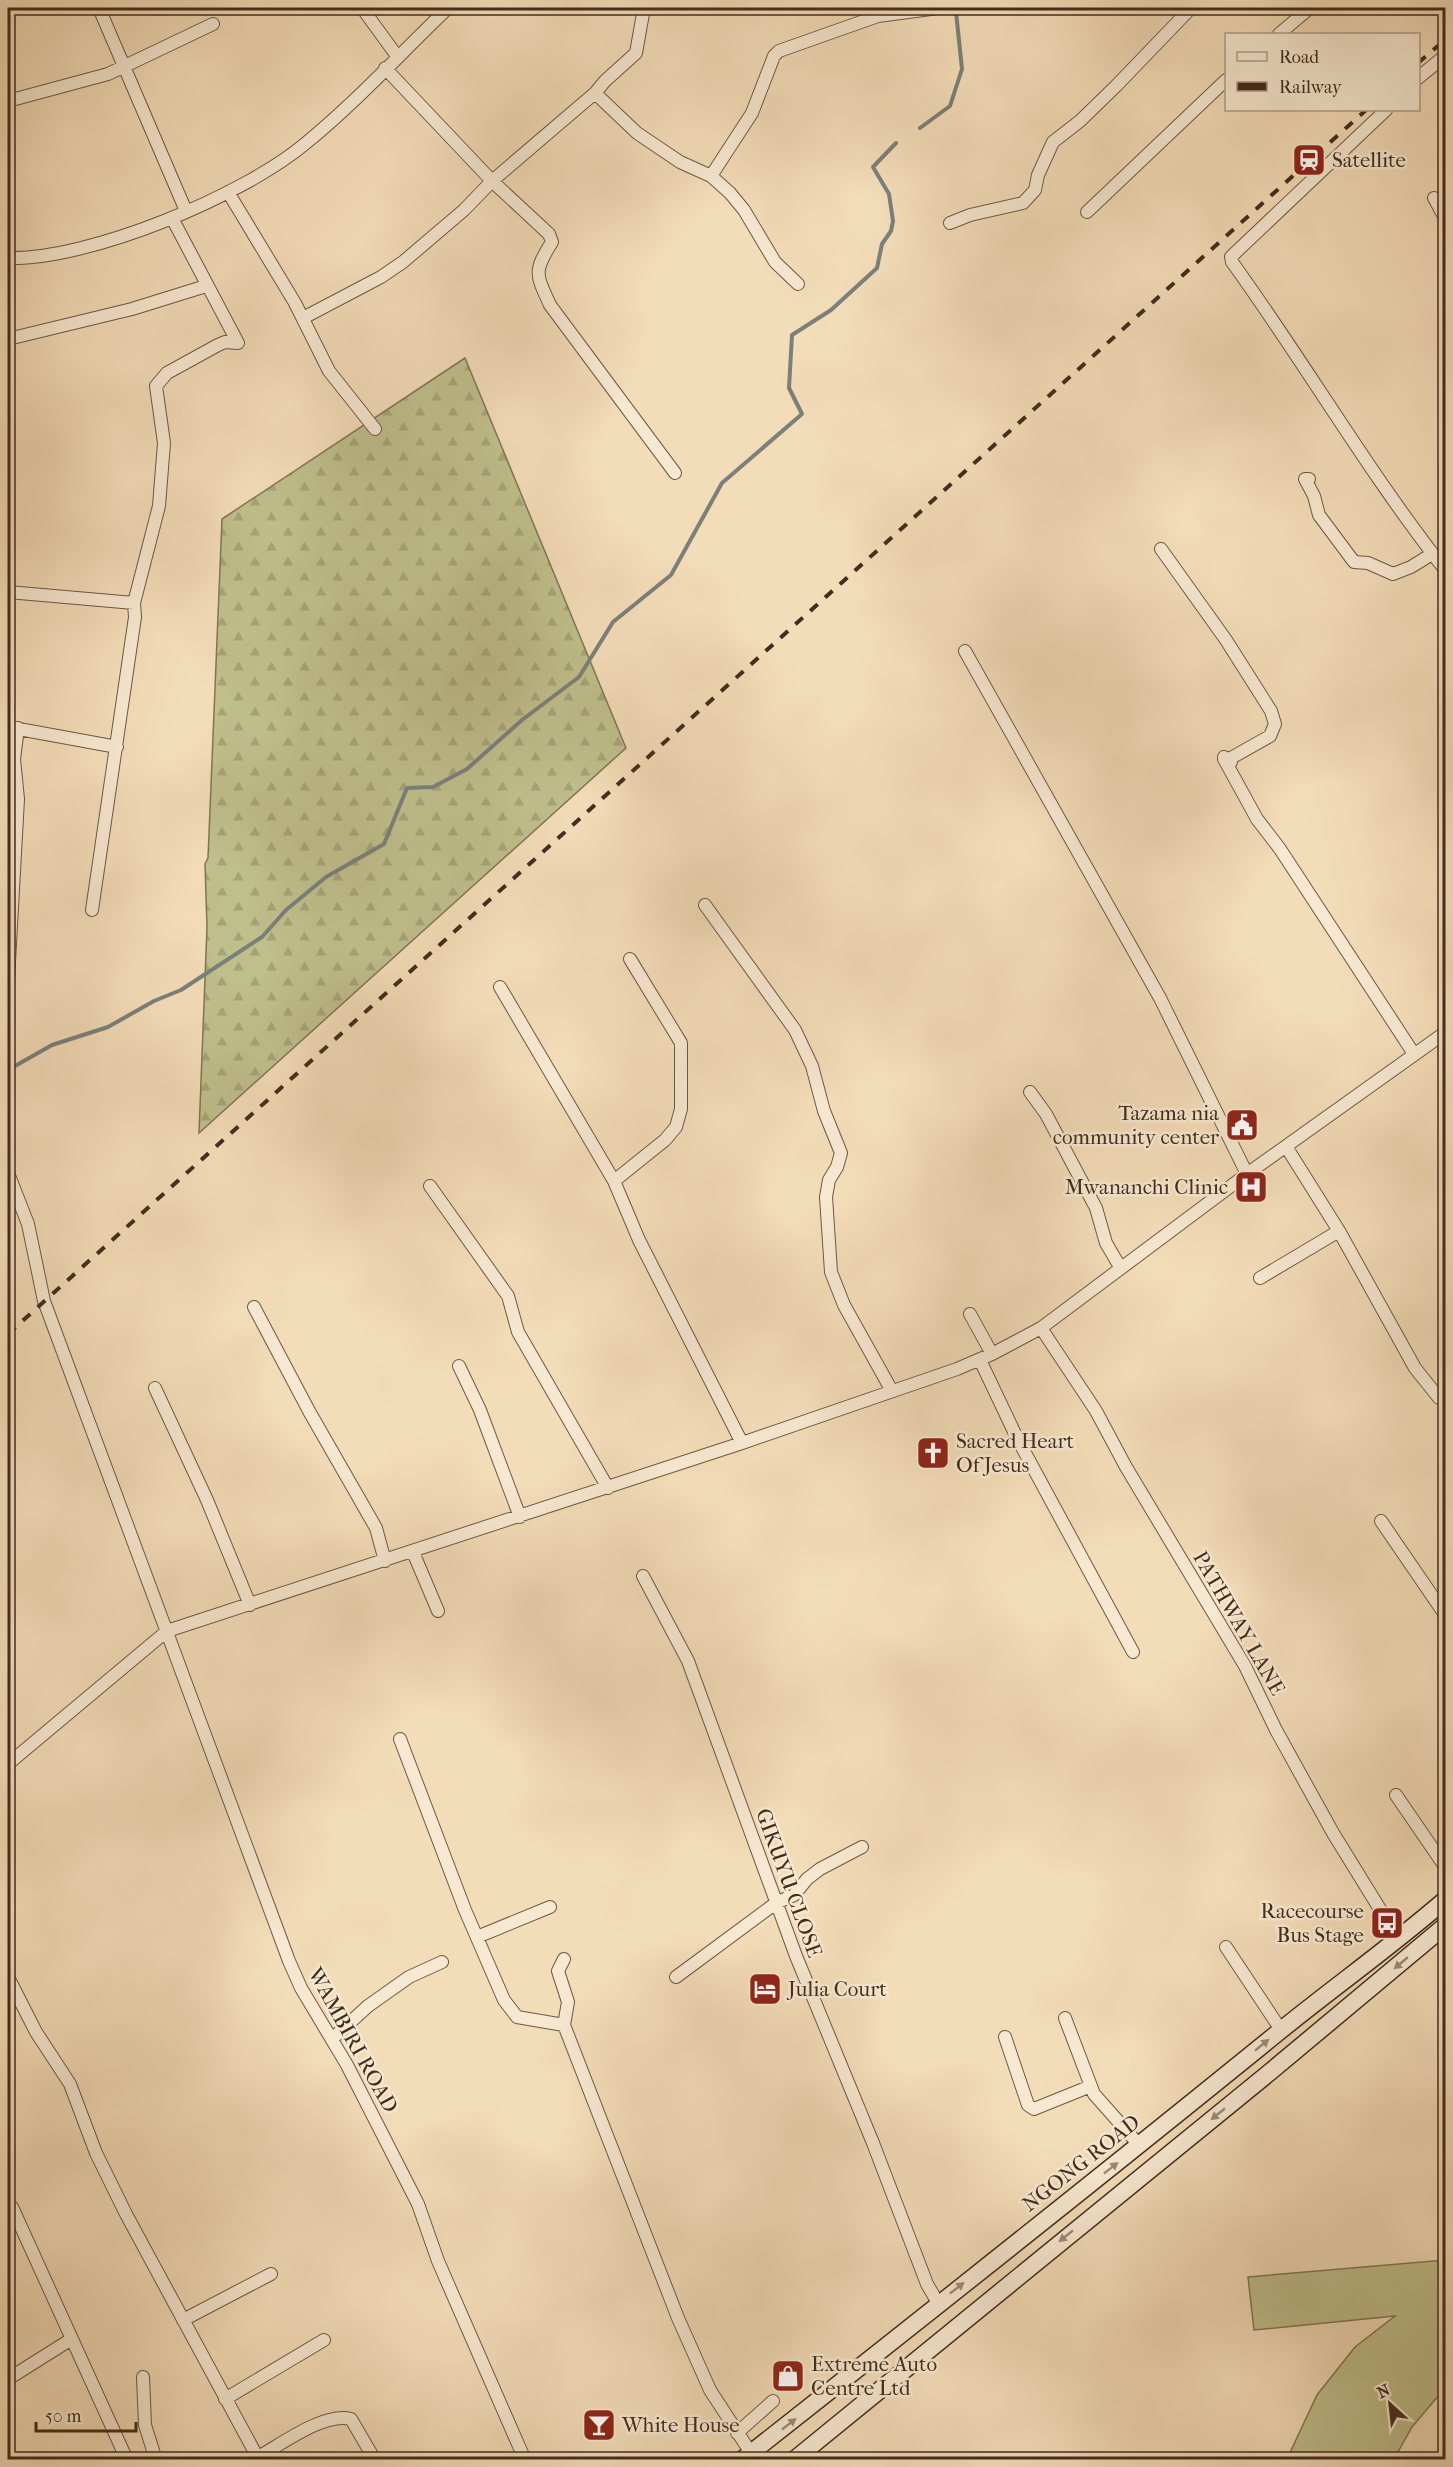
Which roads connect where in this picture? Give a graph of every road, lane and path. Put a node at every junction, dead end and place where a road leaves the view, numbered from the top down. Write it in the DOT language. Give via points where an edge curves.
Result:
graph roads {
  1 [pos="99,8"];
  2 [pos="362,8"];
  3 [pos="448,8"];
  4 [pos="644,8"];
  5 [pos="938,8"];
  6 [pos="1191,8"];
  7 [pos="1310,8"];
  8 [pos="213,24"];
  9 [pos="1280,33"];
  10 [pos="1446,55"];
  11 [pos="397,56"];
  12 [pos="124,64"];
  13 [pos="385,68"];
  14 [pos="1420,77"];
  15 [pos="1225,82"];
  16 [pos="595,93"];
  17 [pos="8,101"];
  18 [pos="1385,111"];
  19 [pos="711,176"];
  20 [pos="492,181"];
  21 [pos="228,192"];
  22 [pos="1434,198"];
  23 [pos="186,211"];
  24 [pos="1087,212"];
  25 [pos="172,218"];
  26 [pos="1446,220"];
  27 [pos="950,223"];
  28 [pos="8,258"];
  29 [pos="798,284"];
  30 [pos="206,286"];
  31 [pos="303,318"];
  32 [pos="8,339"];
  33 [pos="375,429"];
  34 [pos="675,473"];
  35 [pos="1309,479"];
  36 [pos="1161,549"];
  37 [pos="1432,554"];
  38 [pos="1446,571"];
  39 [pos="8,592"];
  40 [pos="134,603"];
  41 [pos="965,651"];
  42 [pos="13,728"];
  43 [pos="117,747"];
  44 [pos="705,905"];
  45 [pos="92,910"];
  46 [pos="630,959"];
  47 [pos="8,980"];
  48 [pos="500,987"];
  49 [pos="1444,1035"];
  50 [pos="1414,1054"];
  51 [pos="1030,1092"];
  52 [pos="1287,1148"];
  53 [pos="8,1173"];
  54 [pos="1246,1174"];
  55 [pos="614,1181"];
  56 [pos="430,1186"];
  57 [pos="1339,1231"];
  58 [pos="1120,1267"];
  59 [pos="1260,1278"];
  60 [pos="254,1307"];
  61 [pos="970,1314"];
  62 [pos="1041,1328"];
  63 [pos="992,1354"];
  64 [pos="980,1360"];
  65 [pos="459,1366"];
  66 [pos="155,1388"];
  67 [pos="892,1391"];
  68 [pos="1439,1398"];
  69 [pos="742,1443"];
  70 [pos="608,1488"];
  71 [pos="520,1517"];
  72 [pos="1381,1521"];
  73 [pos="413,1552"];
  74 [pos="385,1561"];
  75 [pos="643,1576"];
  76 [pos="250,1605"];
  77 [pos="438,1611"];
  78 [pos="1446,1616"];
  79 [pos="167,1632"];
  80 [pos="1133,1652"];
  81 [pos="400,1739"];
  82 [pos="8,1764"];
  83 [pos="1396,1795"];
  84 [pos="862,1847"];
  85 [pos="1446,1868"];
  86 [pos="1446,1899"];
  87 [pos="776,1903"];
  88 [pos="550,1907"];
  89 [pos="1446,1925"];
  90 [pos="477,1937"];
  91 [pos="1399,1940"];
  92 [pos="1226,1947"];
  93 [pos="564,1959"];
  94 [pos="442,1962"];
  95 [pos="8,1977"];
  96 [pos="676,1977"];
  97 [pos="1065,2018"];
  98 [pos="564,2025"];
  99 [pos="1281,2030"];
  100 [pos="1005,2037"];
  101 [pos="332,2039"];
  102 [pos="1091,2086"];
  103 [pos="1140,2146"];
  104 [pos="12,2207"];
  105 [pos="271,2274"];
  106 [pos="939,2303"];
  107 [pos="183,2320"];
  108 [pos="70,2340"];
  109 [pos="324,2340"];
  110 [pos="143,2377"];
  111 [pos="8,2379"];
  112 [pos="225,2399"];
  113 [pos="773,2401"];
  114 [pos="736,2433"];
  115 [pos="372,2455"];
  116 [pos="746,2456"];
  117 [pos="258,2458"];
  118 [pos="127,2460"];
  119 [pos="156,2460"];
  120 [pos="525,2460"];
  121 [pos="794,2460"];
  1 -- 12 [label="street"];
  2 -- 11 [label="street"];
  3 -- 11 [label="street"];
  4 -- 16 [label="street" via="636,53"];
  5 -- 19 [label="street" via="878,16 779,51 752,113"];
  6 -- 27 [label="street" via="1080,121 1053,142 1035,190 1023,203"];
  7 -- 9 [label="street"];
  8 -- 12 [label="street"];
  10 -- 14 [label="street"];
  11 -- 13 [label="street"];
  12 -- 17 [label="street" via="108,74"];
  12 -- 23 [label="street"];
  13 -- 20 [label="street"];
  13 -- 21 [label="street" via="306,143"];
  15 -- 24 [label="street"];
  16 -- 19 [label="street" via="637,134 680,162"];
  16 -- 20 [label="street"];
  18 -- 37 [label="street" via="1231,257 1378,480"];
  19 -- 29 [label="street" via="744,210 775,262"];
  20 -- 31 [label="street" via="403,262"];
  20 -- 34 [label="street" via="549,234 552,242 538,264 538,272 550,305"];
  21 -- 23 [label="street"];
  21 -- 31 [label="street"];
  22 -- 26 [label="street"];
  23 -- 25 [label="street"];
  25 -- 28 [label="street" via="53,254"];
  25 -- 30 [label="street"];
  30 -- 32 [label="street" via="132,309"];
  30 -- 40 [label="street" via="238,343 218,345 166,373 156,386 164,443 159,506"];
  31 -- 33 [label="street" via="329,371"];
  35 -- 37 [label="street" via="1305,479 1319,515 1354,562 1368,563 1393,574"];
  36 -- 50 [label="street" via="1226,640 1271,711 1275,724 1270,736 1231,758 1231,762 1224,757 1227,765 1257,819"];
  37 -- 38 [label="street"];
  39 -- 40 [label="street"];
  40 -- 43 [label="street"];
  41 -- 54 [label="street" via="1160,999"];
  42 -- 43 [label="street"];
  42 -- 47 [label="street" via="18,799"];
  43 -- 45 [label="street"];
  44 -- 67 [label="street" via="795,1030 812,1066 841,1153 826,1197 831,1272 844,1305"];
  46 -- 55 [label="street" via="681,1043 681,1109 676,1127 665,1140"];
  48 -- 55 [label="street"];
  49 -- 50 [label="street"];
  50 -- 52 [label="street"];
  51 -- 58 [label="street" via="1046,1114 1096,1208 1106,1242"];
  52 -- 54 [label="street"];
  52 -- 57 [label="street"];
  53 -- 79 [label="street, WAMBIRI ROAD" via="28,1224 44,1301"];
  54 -- 58 [label="street"];
  55 -- 69 [label="street" via="639,1240"];
  56 -- 70 [label="street" via="508,1296 518,1332"];
  57 -- 59 [label="street"];
  57 -- 68 [label="street" via="1415,1368"];
  58 -- 62 [label="street"];
  60 -- 74 [label="street" via="376,1528"];
  61 -- 63 [label="street"];
  62 -- 63 [label="street"];
  62 -- 91 [label="street, PATHWAY LANE" via="1096,1411 1245,1666 1333,1833"];
  63 -- 64 [label="street"];
  64 -- 67 [label="street"];
  64 -- 80 [label="street" via="1017,1438"];
  65 -- 71 [label="street"];
  66 -- 76 [label="street"];
  67 -- 69 [label="street"];
  69 -- 70 [label="street"];
  70 -- 71 [label="street"];
  71 -- 73 [label="street"];
  72 -- 78 [label="street"];
  73 -- 74 [label="street"];
  73 -- 77 [label="street"];
  74 -- 76 [label="street"];
  75 -- 87 [label="street, GIKUYU CLOSE" via="688,1661"];
  76 -- 79 [label="street"];
  79 -- 82 [label="street"];
  79 -- 101 [label="street, WAMBIRI ROAD" via="289,1961"];
  81 -- 90 [label="street"];
  83 -- 85 [label="street"];
  84 -- 87 [label="street" via="820,1869 794,1895"];
  86 -- 91 [label="main road, NGONG ROAD"];
  87 -- 96 [label="street"];
  87 -- 106 [label="street, GIKUYU CLOSE" via="903,2228"];
  88 -- 90 [label="street"];
  89 -- 121 [label="main road, one-way"];
  90 -- 98 [label="street" via="509,2010 517,2017"];
  91 -- 99 [label="main road, NGONG ROAD"];
  92 -- 99 [label="street"];
  93 -- 98 [label="street" via="558,1971 568,2002"];
  94 -- 101 [label="street" via="410,1977"];
  95 -- 107 [label="street" via="36,2032 70,2084 96,2153"];
  97 -- 102 [label="street"];
  98 -- 114 [label="street" via="678,2318"];
  103 -- 99 [label="main road, NGONG ROAD, one-way"];
  100 -- 102 [label="street" via="1028,2105 1034,2109"];
  101 -- 120 [label="street, WAMBIRI ROAD" via="418,2204 438,2261"];
  102 -- 103 [label="street" via="1101,2104"];
  106 -- 103 [label="main road, NGONG ROAD, one-way"];
  104 -- 108 [label="street"];
  105 -- 107 [label="street"];
  116 -- 106 [label="main road, NGONG ROAD, one-way"];
  107 -- 112 [label="street"];
  108 -- 111 [label="street"];
  108 -- 118 [label="street"];
  109 -- 112 [label="street"];
  110 -- 119 [label="street" via="145,2425"];
  112 -- 117 [label="street"];
  113 -- 114 [label="street"];
  114 -- 116 [label="street"];
  115 -- 117 [label="street" via="351,2419 342,2417 325,2420"];
}
